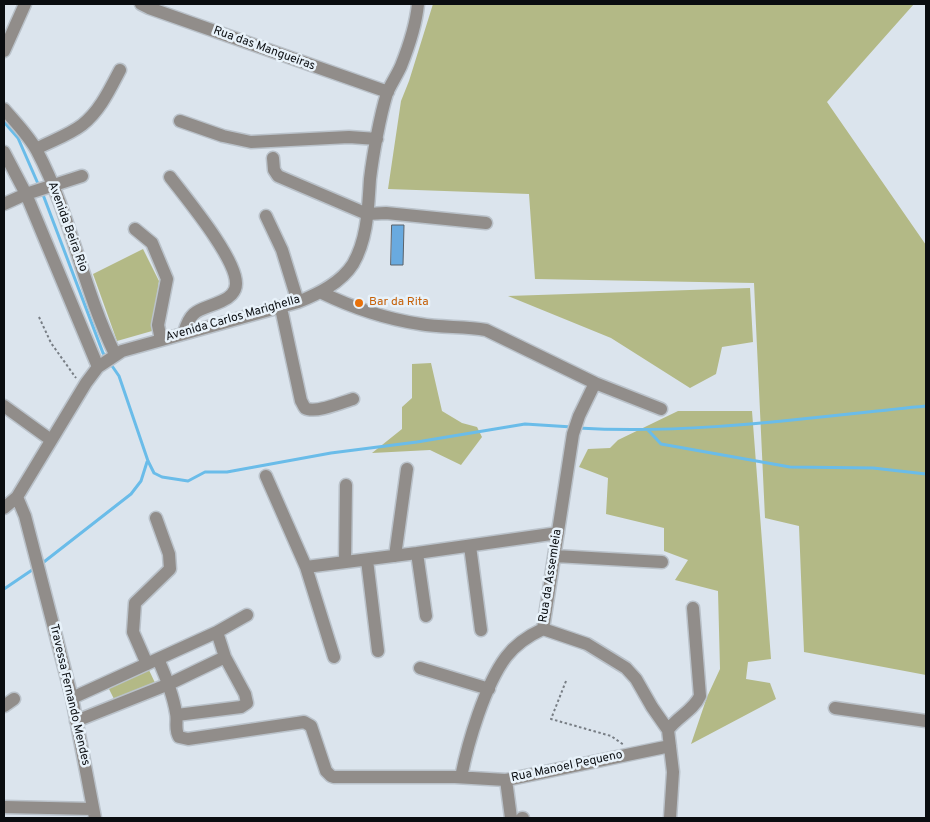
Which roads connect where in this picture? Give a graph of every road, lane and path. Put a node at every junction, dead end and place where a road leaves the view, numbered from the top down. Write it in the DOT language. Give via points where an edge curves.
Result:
graph roads {
  1 [pos="25,4"];
  2 [pos="141,4"];
  3 [pos="418,4"];
  4 [pos="4,51"];
  5 [pos="120,70"];
  6 [pos="388,92"];
  7 [pos="4,109"];
  8 [pos="180,121"];
  9 [pos="377,139"];
  10 [pos="36,149"];
  11 [pos="4,152"];
  12 [pos="273,158"];
  13 [pos="82,176"];
  14 [pos="170,177"];
  15 [pos="53,186"];
  16 [pos="26,194"];
  17 [pos="4,204"];
  18 [pos="367,214"];
  19 [pos="266,216"];
  20 [pos="486,223"];
  21 [pos="135,230"];
  22 [pos="320,292"];
  23 [pos="298,302"];
  24 [pos="281,308"];
  25 [pos="39,317"];
  26 [pos="184,333"];
  27 [pos="161,340"];
  28 [pos="107,360"];
  29 [pos="595,383"];
  30 [pos="83,388"];
  31 [pos="353,399"];
  32 [pos="4,406"];
  33 [pos="661,408"];
  34 [pos="51,440"];
  35 [pos="407,469"];
  36 [pos="266,476"];
  37 [pos="346,485"];
  38 [pos="9,502"];
  39 [pos="156,518"];
  40 [pos="558,533"];
  41 [pos="470,546"];
  42 [pos="417,553"];
  43 [pos="395,556"];
  44 [pos="555,556"];
  45 [pos="368,560"];
  46 [pos="345,562"];
  47 [pos="662,562"];
  48 [pos="306,567"];
  49 [pos="693,608"];
  50 [pos="247,615"];
  51 [pos="426,616"];
  52 [pos="543,629"];
  53 [pos="481,630"];
  54 [pos="217,632"];
  55 [pos="378,651"];
  56 [pos="225,657"];
  57 [pos="334,657"];
  58 [pos="153,662"];
  59 [pos="420,668"];
  60 [pos="566,682"];
  61 [pos="169,684"];
  62 [pos="489,688"];
  63 [pos="72,698"];
  64 [pos="835,708"];
  65 [pos="177,715"];
  66 [pos="76,721"];
  67 [pos="926,721"];
  68 [pos="668,730"];
  69 [pos="670,746"];
  70 [pos="636,753"];
  71 [pos="461,777"];
  72 [pos="506,780"];
  73 [pos="4,807"];
  74 [pos="94,814"];
  75 [pos="511,818"];
  76 [pos="670,818"];
  1 -- 4 [label="street"];
  2 -- 6 [label="street, Rua das Mangueiras"];
  3 -- 6 [label="street, Avenida Carlos Marighella" via="411,38"];
  5 -- 10 [label="street" via="93,115 81,126"];
  6 -- 9 [label="street, Avenida Carlos Marighella"];
  7 -- 10 [label="street, Avenida Beira Rio"];
  8 -- 9 [label="street" via="251,142 349,136"];
  9 -- 18 [label="street, Avenida Carlos Marighella"];
  10 -- 15 [label="street, Avenida Beira Rio"];
  11 -- 16 [label="street, Avenida Beira Rio"];
  12 -- 18 [label="street" via="278,176"];
  13 -- 15 [label="street"];
  14 -- 26 [label="street" via="217,240 234,271 236,284 234,292 224,300 196,312 188,320"];
  15 -- 16 [label="street"];
  15 -- 28 [label="street, Avenida Beira Rio" via="103,326"];
  16 -- 17 [label="street"];
  16 -- 28 [label="street, Avenida Beira Rio"];
  18 -- 20 [label="street" via="386,212"];
  18 -- 22 [label="street, Avenida Carlos Marighella" via="361,244 352,264 339,280"];
  19 -- 23 [label="street" via="282,250"];
  21 -- 27 [label="street" via="152,243 166,278 158,325"];
  22 -- 23 [label="street, Avenida Carlos Marighella"];
  22 -- 29 [label="street" via="402,321 486,330"];
  23 -- 24 [label="street, Avenida Carlos Marighella"];
  24 -- 26 [label="street, Avenida Carlos Marighella"];
  24 -- 31 [label="street" via="304,407 318,410"];
  25 -- 30 [label="path" via="51,343"];
  26 -- 27 [label="street, Avenida Carlos Marighella"];
  27 -- 28 [label="street, Avenida Carlos Marighella"];
  28 -- 30 [label="street"];
  29 -- 33 [label="street"];
  29 -- 40 [label="street, Rua da Assemleia" via="573,434"];
  30 -- 34 [label="street"];
  32 -- 34 [label="street"];
  34 -- 38 [label="street"];
  35 -- 43 [label="street"];
  36 -- 48 [label="street"];
  37 -- 46 [label="street"];
  38 -- 63 [label="street, Travessa Fernando Mendes" via="25,516"];
  39 -- 58 [label="street" via="169,554 170,568 135,603 133,632"];
  40 -- 41 [label="street"];
  40 -- 44 [label="street, Rua da Assemleia"];
  41 -- 42 [label="street"];
  41 -- 53 [label="street"];
  42 -- 43 [label="street"];
  42 -- 51 [label="street"];
  43 -- 45 [label="street"];
  44 -- 47 [label="street"];
  44 -- 52 [label="street, Rua da Assemleia"];
  45 -- 46 [label="street"];
  45 -- 55 [label="street"];
  46 -- 48 [label="street"];
  48 -- 57 [label="street"];
  49 -- 68 [label="street" via="700,696 696,704"];
  50 -- 54 [label="street"];
  52 -- 62 [label="street, Rua da Assemleia" via="506,656"];
  52 -- 68 [label="street" via="587,644 626,668"];
  54 -- 56 [label="street"];
  54 -- 58 [label="street"];
  56 -- 61 [label="street"];
  56 -- 65 [label="street" via="246,694 247,703 241,708"];
  58 -- 61 [label="street"];
  58 -- 63 [label="street"];
  59 -- 62 [label="street"];
  60 -- 70 [label="path" via="551,719 611,736"];
  61 -- 65 [label="street"];
  61 -- 66 [label="street"];
  62 -- 71 [label="street, Rua da Assemleia" via="466,750"];
  63 -- 66 [label="street, Travessa Fernando Mendes"];
  64 -- 67 [label="street"];
  65 -- 71 [label="street, Rua Manoel Pequeno" via="177,733 179,737 188,739 304,722 311,726 326,771 331,776"];
  66 -- 74 [label="street, Travessa Fernando Mendes"];
  68 -- 69 [label="street"];
  69 -- 70 [label="street, Rua Manoel Pequeno"];
  69 -- 76 [label="street" via="673,772"];
  70 -- 72 [label="street, Rua Manoel Pequeno"];
  71 -- 72 [label="street, Rua Manoel Pequeno"];
  72 -- 75 [label="street"];
  73 -- 74 [label="street, Travessa Fernando Mendes"];
}
